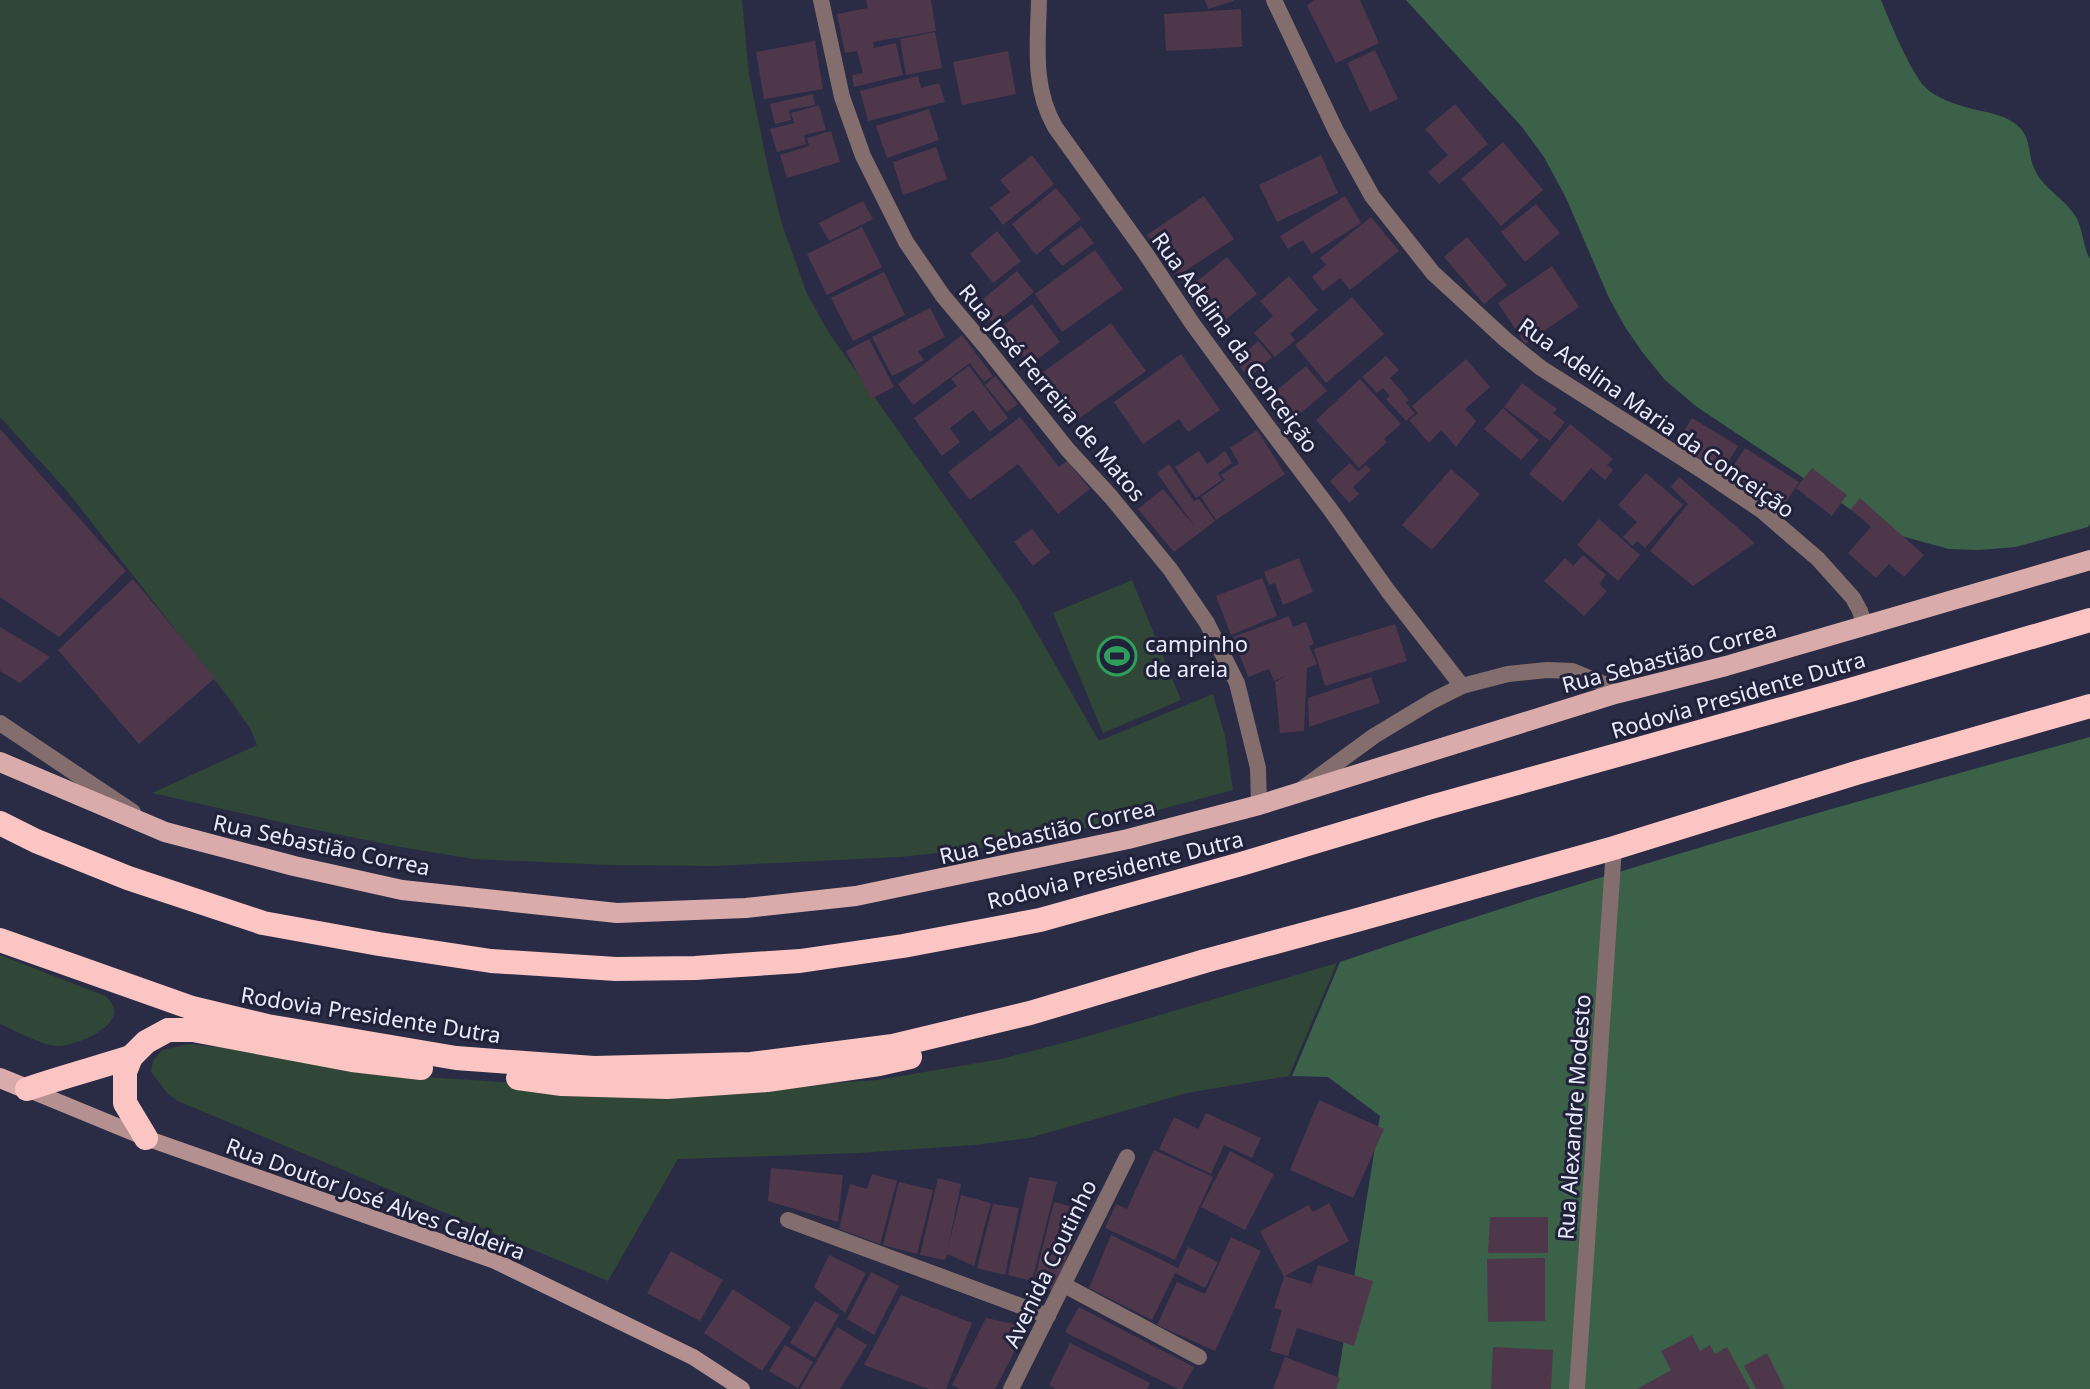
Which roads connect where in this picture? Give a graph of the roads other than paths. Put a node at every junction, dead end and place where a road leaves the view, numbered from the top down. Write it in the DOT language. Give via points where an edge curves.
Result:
graph roads {
  1 [pos="821,0"];
  2 [pos="1039,0"];
  3 [pos="1274,0"];
  4 [pos="2090,560"];
  5 [pos="2090,620"];
  6 [pos="1865,626"];
  7 [pos="1462,686"];
  8 [pos="1615,694"];
  9 [pos="2090,706"];
  10 [pos="0,723"];
  11 [pos="0,762"];
  12 [pos="1295,793"];
  13 [pos="1259,805"];
  14 [pos="0,823"];
  15 [pos="165,832"];
  16 [pos="1614,848"];
  17 [pos="0,940"];
  18 [pos="1205,961"];
  19 [pos="131,1057"];
  20 [pos="0,1078"];
  21 [pos="27,1089"];
  22 [pos="146,1138"];
  23 [pos="1127,1157"];
  24 [pos="788,1220"];
  25 [pos="1064,1285"];
  26 [pos="1048,1316"];
  27 [pos="1199,1357"];
  28 [pos="742,1389"];
  29 [pos="1011,1389"];
  30 [pos="1577,1389"];
  1 -- 13 [label="street, Rua José Ferreira de Matos" via="842,97 863,156 906,242 943,296 1170,569 1207,623 1237,683 1258,768"];
  2 -- 7 [label="street, Rua Adelina da Conceição" via="1039,81 1055,127 1192,323"];
  3 -- 6 [label="street, Rua Adelina Maria da Conceição" via="1372,196 1433,273 1541,368 1761,510 1818,559 1860,611"];
  4 -- 6 [label="main road, Rua Sebastião Correa"];
  5 -- 14 [label="highway, Rodovia Presidente Dutra" via="1040,920 800,961 616,969 491,961 379,944 263,923 128,878"];
  6 -- 8 [label="main road, Rua Sebastião Correa"];
  7 -- 8 [label="street" via="1508,674 1572,671"];
  7 -- 12 [label="street" via="1374,736"];
  8 -- 12 [label="main road, Rua Sebastião Correa"];
  9 -- 16 [label="highway, Rodovia Presidente Dutra"];
  10 -- 15 [label="street"];
  11 -- 15 [label="main road, Rua Sebastião Correa"];
  12 -- 13 [label="main road, Rua Sebastião Correa"];
  13 -- 15 [label="main road, Rua Sebastião Correa" via="1128,839 856,896 746,908 617,913 402,890"];
  16 -- 18 [label="highway, Rodovia Presidente Dutra"];
  16 -- 30 [label="street, Rua Alexandre Modesto"];
  17 -- 18 [label="highway, Rodovia Presidente Dutra" via="192,1008 267,1026 456,1058 594,1068 751,1064 893,1046 1030,1013"];
  18 -- 19 [label="highway" via="1030,1029 879,1064 767,1080 667,1087 562,1084 352,1060 193,1030 168,1030"];
  19 -- 21 [label="highway"];
  19 -- 22 [label="highway" via="125,1072 125,1103"];
  20 -- 21 [label="main road"];
  21 -- 22 [label="street, Rua Doutor José Alves Caldeira"];
  22 -- 28 [label="street, Rua Doutor José Alves Caldeira" via="495,1261 693,1357"];
  23 -- 25 [label="street, Avenida Coutinho"];
  24 -- 26 [label="street"];
  25 -- 26 [label="street, Avenida Coutinho"];
  25 -- 27 [label="street"];
  26 -- 29 [label="street, Avenida Coutinho"];
}
